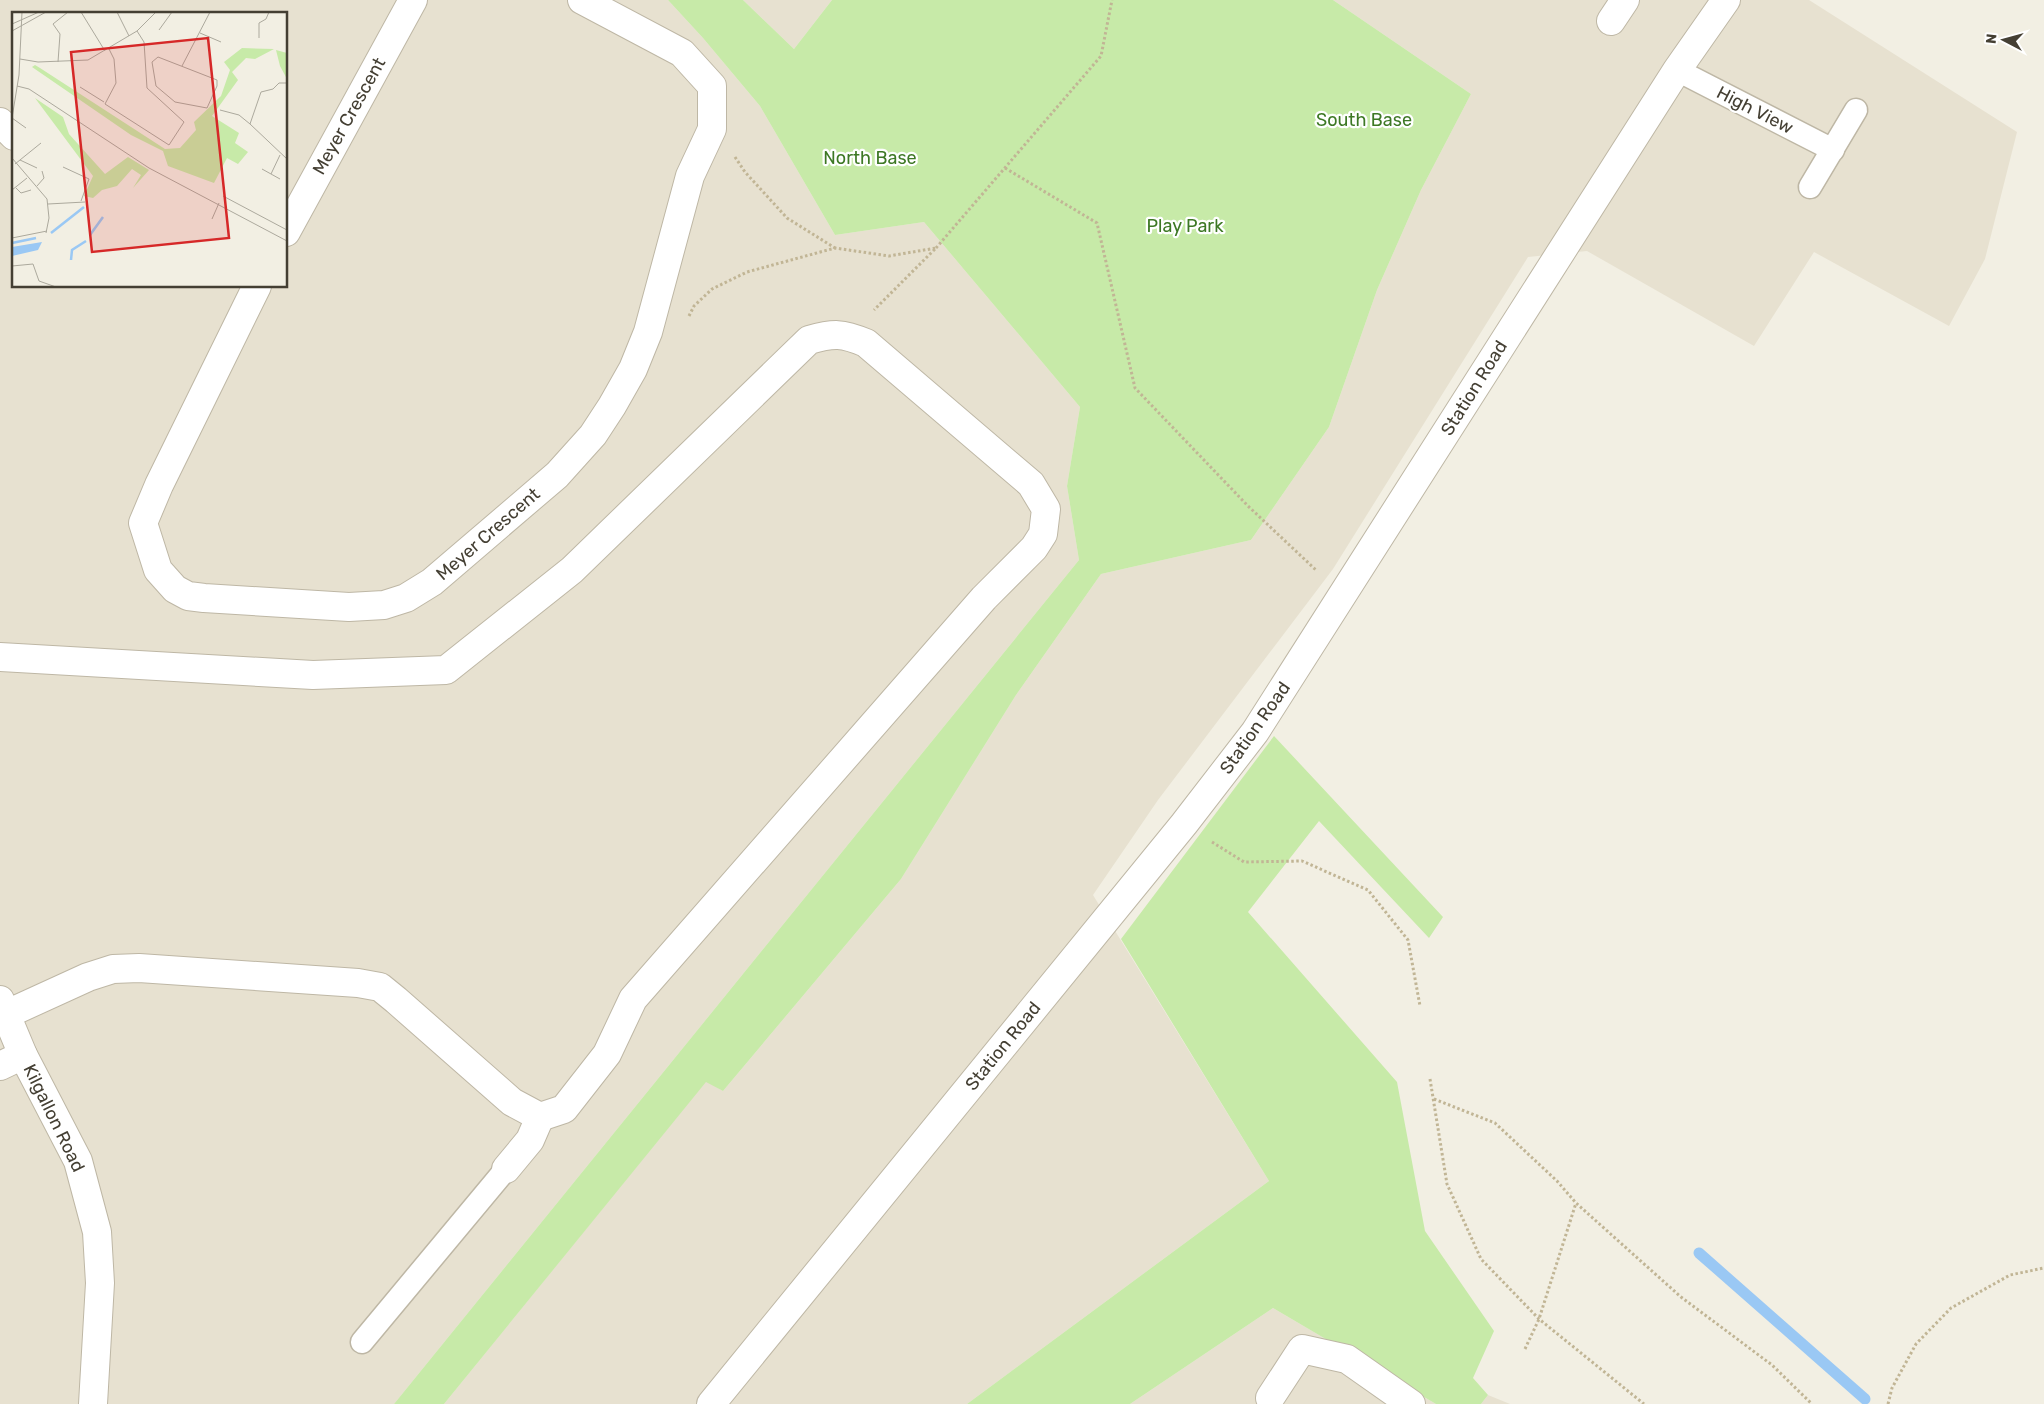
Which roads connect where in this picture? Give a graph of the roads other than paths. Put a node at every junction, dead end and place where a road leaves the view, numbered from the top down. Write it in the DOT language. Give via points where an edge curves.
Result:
graph roads {
  1 [pos="413,0"];
  2 [pos="582,0"];
  3 [pos="1726,0"];
  4 [pos="1677,70"];
  5 [pos="1856,110"];
  6 [pos="0,122"];
  7 [pos="12,134"];
  8 [pos="1832,150"];
  9 [pos="1810,188"];
  10 [pos="288,228"];
  11 [pos="253,288"];
  12 [pos="0,657"];
  13 [pos="3,1007"];
  14 [pos="12,1060"];
  15 [pos="540,1117"];
  16 [pos="506,1169"];
  17 [pos="362,1342"];
  18 [pos="1268,1401"];
  19 [pos="93,1404"];
  20 [pos="711,1404"];
  21 [pos="1411,1404"];
  1 -- 10 [label="street, Meyer Crescent"];
  2 -- 11 [label="street, Meyer Crescent" via="682,53 712,86 712,130 690,176 648,332 633,369 612,406 593,435 557,475 432,582 406,598 384,605 349,606 204,598 188,596 175,589 158,570 144,523"];
  3 -- 4 [label="street, Station Road"];
  4 -- 8 [label="lane, High View"];
  4 -- 20 [label="street, Station Road" via="1255,732 1184,824"];
  5 -- 8 [label="lane"];
  6 -- 7 [label="street"];
  8 -- 9 [label="lane"];
  12 -- 15 [label="street" via="313,674 446,670 572,570 809,340 830,334 849,336 866,343 1031,484 1046,509 1043,534 1034,548 984,598 633,999 608,1054 564,1109"];
  13 -- 14 [label="street, Kilgallon Road"];
  13 -- 15 [label="street" via="113,969 139,968 380,987 512,1102"];
  14 -- 19 [label="street, Kilgallon Road" via="78,1161 97,1232 100,1283"];
  15 -- 16 [label="street" via="530,1140"];
  16 -- 17 [label="lane"];
  18 -- 21 [label="street" via="1302,1349 1348,1359"];
}
